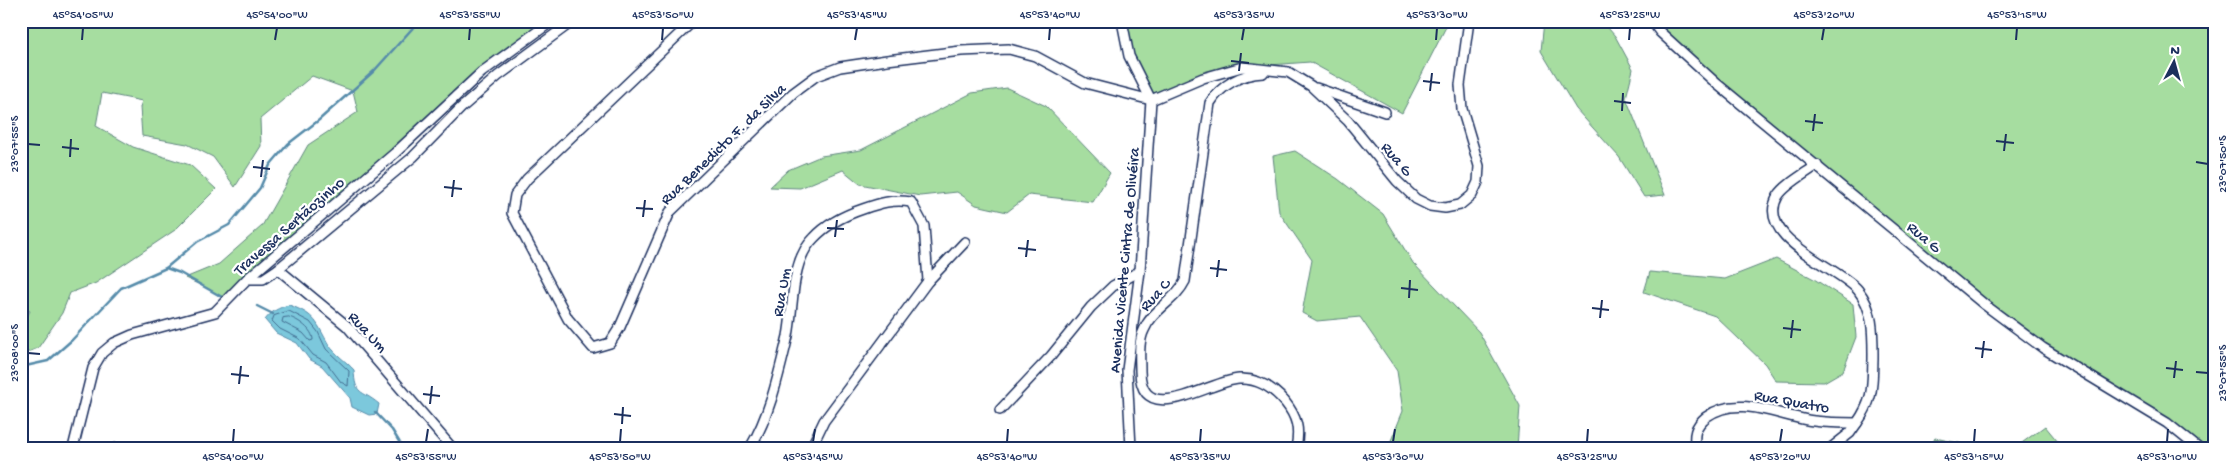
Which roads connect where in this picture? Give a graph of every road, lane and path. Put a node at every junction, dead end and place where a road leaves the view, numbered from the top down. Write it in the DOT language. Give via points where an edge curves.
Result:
graph roads {
  1 [pos="552,21"];
  2 [pos="573,21"];
  3 [pos="693,21"];
  4 [pos="1122,21"];
  5 [pos="1469,21"];
  6 [pos="1652,21"];
  7 [pos="1288,72"];
  8 [pos="1311,86"];
  9 [pos="1151,100"];
  10 [pos="1385,112"];
  11 [pos="1817,165"];
  12 [pos="965,242"];
  13 [pos="278,269"];
  14 [pos="1140,271"];
  15 [pos="247,279"];
  16 [pos="928,281"];
  17 [pos="1000,410"];
  18 [pos="1857,423"];
  19 [pos="73,448"];
  20 [pos="117,448"];
  21 [pos="134,448"];
  22 [pos="452,448"];
  23 [pos="750,448"];
  24 [pos="811,448"];
  25 [pos="1131,448"];
  26 [pos="1296,448"];
  27 [pos="1696,448"];
  28 [pos="1831,448"];
  29 [pos="2198,448"];
  1 -- 15 [label="street, Travessa Sertãozinho" via="482,72 396,153"];
  2 -- 13 [label="street" via="492,81 413,157"];
  3 -- 9 [label="street, Rua Benedicto F. da Silva" via="527,179 515,195 512,213 522,233 568,319 593,348 610,343 620,327 670,212 793,93 816,76 840,67 887,60 1009,49 1035,56 1085,83"];
  4 -- 9 [label="street" via="1129,56"];
  5 -- 8 [label="street, Rua G" via="1460,84 1462,109 1479,166 1478,182 1472,195 1460,205 1430,206 1416,199 1348,121"];
  6 -- 11 [label="street, Rua G" via="1717,84"];
  7 -- 8 [label="street, Rua G"];
  7 -- 9 [label="street, Rua G" via="1242,67 1203,78"];
  7 -- 26 [label="street, Rua C" via="1255,73 1232,81 1216,93 1210,103 1185,281 1179,293 1144,329 1140,377 1146,392 1166,401 1224,381 1241,379 1261,383 1278,394 1297,420"];
  8 -- 10 [label="street"];
  9 -- 14 [label="street, Avenida Vicente Cintra de Olivéira"];
  11 -- 18 [label="street" via="1778,196 1774,210 1778,223 1801,252 1857,289 1870,313 1874,334 1872,397"];
  11 -- 29 [label="street, Rua G" via="1985,305 2042,348 2167,423"];
  12 -- 16 [label="street"];
  13 -- 15 [label="street" via="263,279"];
  13 -- 22 [label="street, Rua Um" via="347,326"];
  14 -- 17 [label="street" via="1113,286 1091,307 1052,356"];
  14 -- 25 [label="street, Avenida Vicente Cintra de Olivéira" via="1127,370"];
  15 -- 19 [label="street, Travessa Sertãozinho" via="215,312 132,335 102,353 93,368"];
  16 -- 23 [label="street, Rua Um" via="924,226 911,202 897,200 845,215 813,238 798,271 777,379"];
  16 -- 24 [label="street" via="824,420"];
  18 -- 27 [label="street, Rua Quatro" via="1815,422 1751,407 1733,407 1719,410 1700,423 1695,431"];
  18 -- 28 [label="street"];
  20 -- 21 [label="street"];
}
